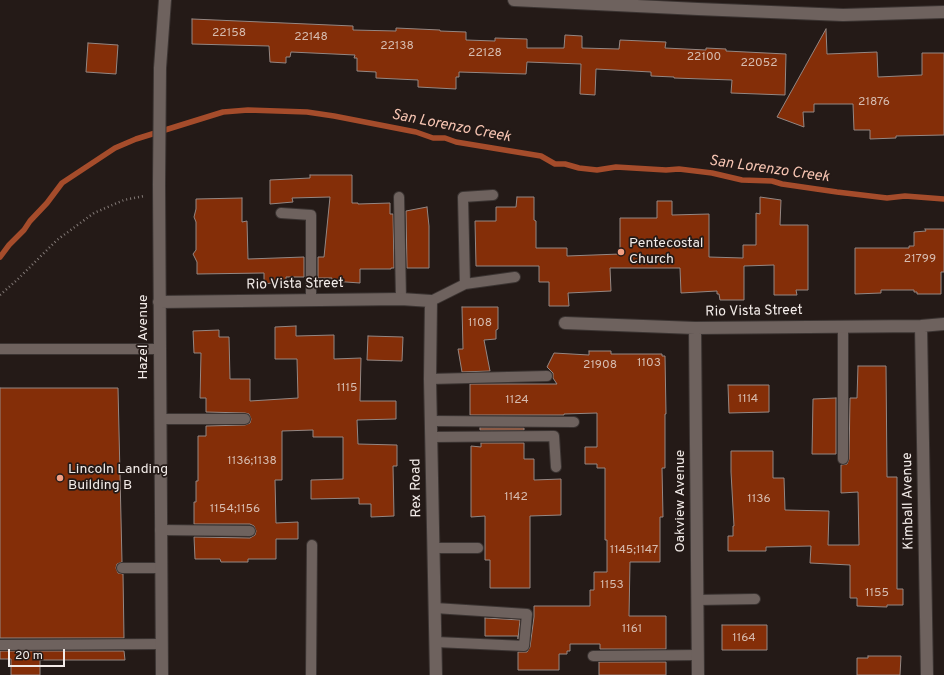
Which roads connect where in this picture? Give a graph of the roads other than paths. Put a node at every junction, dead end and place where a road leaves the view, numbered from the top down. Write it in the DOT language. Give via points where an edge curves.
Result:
graph roads {
  1 [pos="165,0"];
  2 [pos="514,0"];
  3 [pos="698,5"];
  4 [pos="944,12"];
  5 [pos="493,195"];
  6 [pos="399,197"];
  7 [pos="281,213"];
  8 [pos="515,277"];
  9 [pos="465,284"];
  10 [pos="402,299"];
  11 [pos="311,300"];
  12 [pos="431,301"];
  13 [pos="159,302"];
  14 [pos="565,324"];
  15 [pos="944,324"];
  16 [pos="842,326"];
  17 [pos="921,326"];
  18 [pos="695,328"];
  19 [pos="0,349"];
  20 [pos="159,349"];
  21 [pos="547,376"];
  22 [pos="430,379"];
  23 [pos="160,419"];
  24 [pos="245,420"];
  25 [pos="430,421"];
  26 [pos="574,422"];
  27 [pos="431,437"];
  28 [pos="843,459"];
  29 [pos="556,467"];
  30 [pos="160,530"];
  31 [pos="250,531"];
  32 [pos="312,545"];
  33 [pos="434,548"];
  34 [pos="478,548"];
  35 [pos="122,568"];
  36 [pos="160,568"];
  37 [pos="755,599"];
  38 [pos="697,600"];
  39 [pos="435,608"];
  40 [pos="436,642"];
  41 [pos="0,644"];
  42 [pos="162,644"];
  43 [pos="698,655"];
  44 [pos="593,656"];
  45 [pos="162,675"];
  46 [pos="311,675"];
  47 [pos="436,675"];
  48 [pos="698,675"];
  49 [pos="927,675"];
  1 -- 13 [label="street, Hazel Avenue" via="160,68"];
  2 -- 3 [label="street"];
  3 -- 4 [label="street" via="843,15"];
  5 -- 9 [label="lane" via="463,197"];
  6 -- 10 [label="lane"];
  7 -- 11 [label="lane" via="311,215"];
  8 -- 9 [label="lane"];
  9 -- 12 [label="lane"];
  10 -- 11 [label="street, Rio Vista Street"];
  10 -- 12 [label="street, Rio Vista Street"];
  11 -- 13 [label="street, Rio Vista Street"];
  12 -- 22 [label="street, Rex Road"];
  13 -- 20 [label="street, Hazel Avenue"];
  14 -- 18 [label="street, Rio Vista Street"];
  15 -- 17 [label="street, Rio Vista Street"];
  16 -- 17 [label="street, Rio Vista Street"];
  16 -- 18 [label="street, Rio Vista Street"];
  16 -- 28 [label="lane"];
  17 -- 49 [label="street, Kimball Avenue"];
  18 -- 38 [label="street, Oakview Avenue"];
  19 -- 20 [label="lane"];
  20 -- 23 [label="street, Hazel Avenue"];
  21 -- 22 [label="lane"];
  22 -- 25 [label="street, Rex Road"];
  23 -- 24 [label="lane"];
  23 -- 30 [label="street, Hazel Avenue"];
  25 -- 26 [label="lane"];
  25 -- 27 [label="street, Rex Road"];
  27 -- 29 [label="lane" via="554,436"];
  27 -- 33 [label="street, Rex Road"];
  30 -- 31 [label="lane"];
  30 -- 36 [label="street, Hazel Avenue"];
  32 -- 46 [label="lane"];
  33 -- 34 [label="lane"];
  33 -- 39 [label="street, Rex Road"];
  35 -- 36 [label="lane"];
  36 -- 42 [label="street, Hazel Avenue"];
  37 -- 38 [label="lane"];
  38 -- 43 [label="street, Oakview Avenue"];
  39 -- 40 [label="street, Rex Road"];
  39 -- 40 [label="lane" via="527,614 524,646"];
  40 -- 47 [label="street, Rex Road"];
  41 -- 42 [label="lane"];
  42 -- 45 [label="street, Hazel Avenue"];
  43 -- 44 [label="lane"];
  43 -- 48 [label="street, Oakview Avenue"];
}
